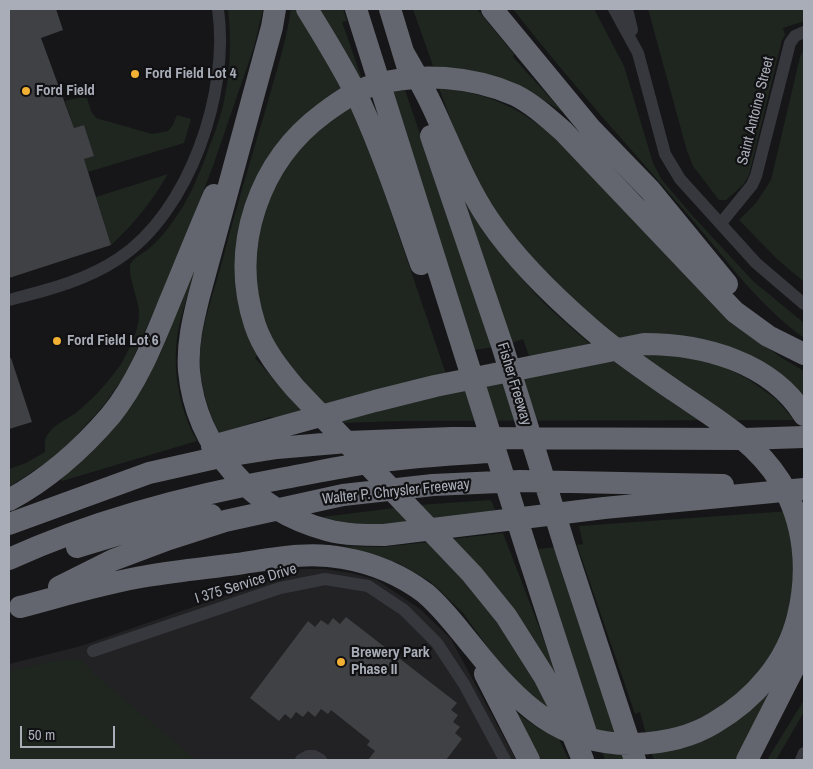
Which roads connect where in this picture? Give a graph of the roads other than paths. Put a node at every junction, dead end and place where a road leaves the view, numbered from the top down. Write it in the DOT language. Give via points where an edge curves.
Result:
graph roads {
  1 [pos="218,9"];
  2 [pos="275,9"];
  3 [pos="308,9"];
  4 [pos="356,9"];
  5 [pos="390,9"];
  6 [pos="492,9"];
  7 [pos="614,9"];
  8 [pos="626,9"];
  9 [pos="804,32"];
  10 [pos="638,53"];
  11 [pos="418,89"];
  12 [pos="251,104"];
  13 [pos="721,223"];
  14 [pos="9,300"];
  15 [pos="804,304"];
  16 [pos="799,351"];
  17 [pos="458,354"];
  18 [pos="803,412"];
  19 [pos="804,437"];
  20 [pos="680,438"];
  21 [pos="149,473"];
  22 [pos="804,487"];
  23 [pos="9,500"];
  24 [pos="310,501"];
  25 [pos="9,524"];
  26 [pos="9,559"];
  27 [pos="9,574"];
  28 [pos="14,609"];
  29 [pos="472,646"];
  30 [pos="804,648"];
  31 [pos="93,651"];
  32 [pos="804,680"];
  33 [pos="565,698"];
  34 [pos="804,753"];
  35 [pos="301,760"];
  36 [pos="321,760"];
  37 [pos="505,760"];
  38 [pos="529,760"];
  39 [pos="583,760"];
  40 [pos="595,760"];
  41 [pos="636,760"];
  42 [pos="748,760"];
  43 [pos="754,760"];
  44 [pos="801,760"];
  1 -- 14 [label="street" via="220,56 217,80 202,137 171,204 139,244 96,272 69,284"];
  2 -- 12 [label="highway"];
  3 -- 17 [label="highway" via="361,103"];
  4 -- 17 [label="highway"];
  5 -- 11 [label="highway, Fisher Freeway"];
  6 -- 16 [label="highway" via="591,129 650,190 736,295"];
  7 -- 10 [label="street"];
  8 -- 10 [label="street"];
  9 -- 13 [label="street, Saint Antoine Street" via="794,36 790,43 756,176"];
  10 -- 13 [label="street" via="665,154 680,179"];
  11 -- 29 [label="highway" via="434,109 448,145 488,219 518,257 592,330 724,424 756,451 789,498 801,537 804,583 801,603 791,638 775,668 734,711 710,726 679,737 620,744 582,738 563,730 517,697"];
  11 -- 41 [label="highway, Fisher Freeway"];
  12 -- 22 [label="highway" via="199,296 189,340 189,370 199,416 220,457 264,501 294,519 327,530 354,535 384,535"];
  12 -- 23 [label="highway" via="155,338 134,380 111,414 79,449 56,469"];
  13 -- 15 [label="street" via="756,263"];
  16 -- 33 [label="highway" via="768,336 735,312 563,131 534,107 487,84 425,77 373,86 342,100 313,121 284,151 264,183 251,218 245,251 246,286 255,325 271,360 472,574 506,616 544,676"];
  17 -- 33 [label="highway" via="527,552"];
  18 -- 21 [label="highway" via="772,381 740,362 696,348 644,344 375,400 208,448"];
  19 -- 20 [label="highway"];
  20 -- 21 [label="highway" via="452,438 347,442 277,448"];
  20 -- 26 [label="highway" via="367,463 167,503 84,528"];
  21 -- 25 [label="highway"];
  22 -- 24 [label="highway, Walter P. Chrysler Freeway" via="469,483 374,491"];
  24 -- 27 [label="highway" via="163,521 88,543"];
  24 -- 28 [label="highway, Walter P. Chrysler Freeway" via="224,521 141,549"];
  28 -- 29 [label="highway" via="145,576 296,556 330,556 369,564 411,584 448,616"];
  29 -- 38 [label="highway"];
  30 -- 42 [label="highway"];
  31 -- 37 [label="street, I 375 Service Drive" via="301,583 324,579 368,586 404,610 437,643 464,684"];
  32 -- 43 [label="highway"];
  33 -- 39 [label="highway"];
  33 -- 40 [label="highway"];
  34 -- 44 [label="street"];
  35 -- 36 [label="street" via="314,756"];
}
